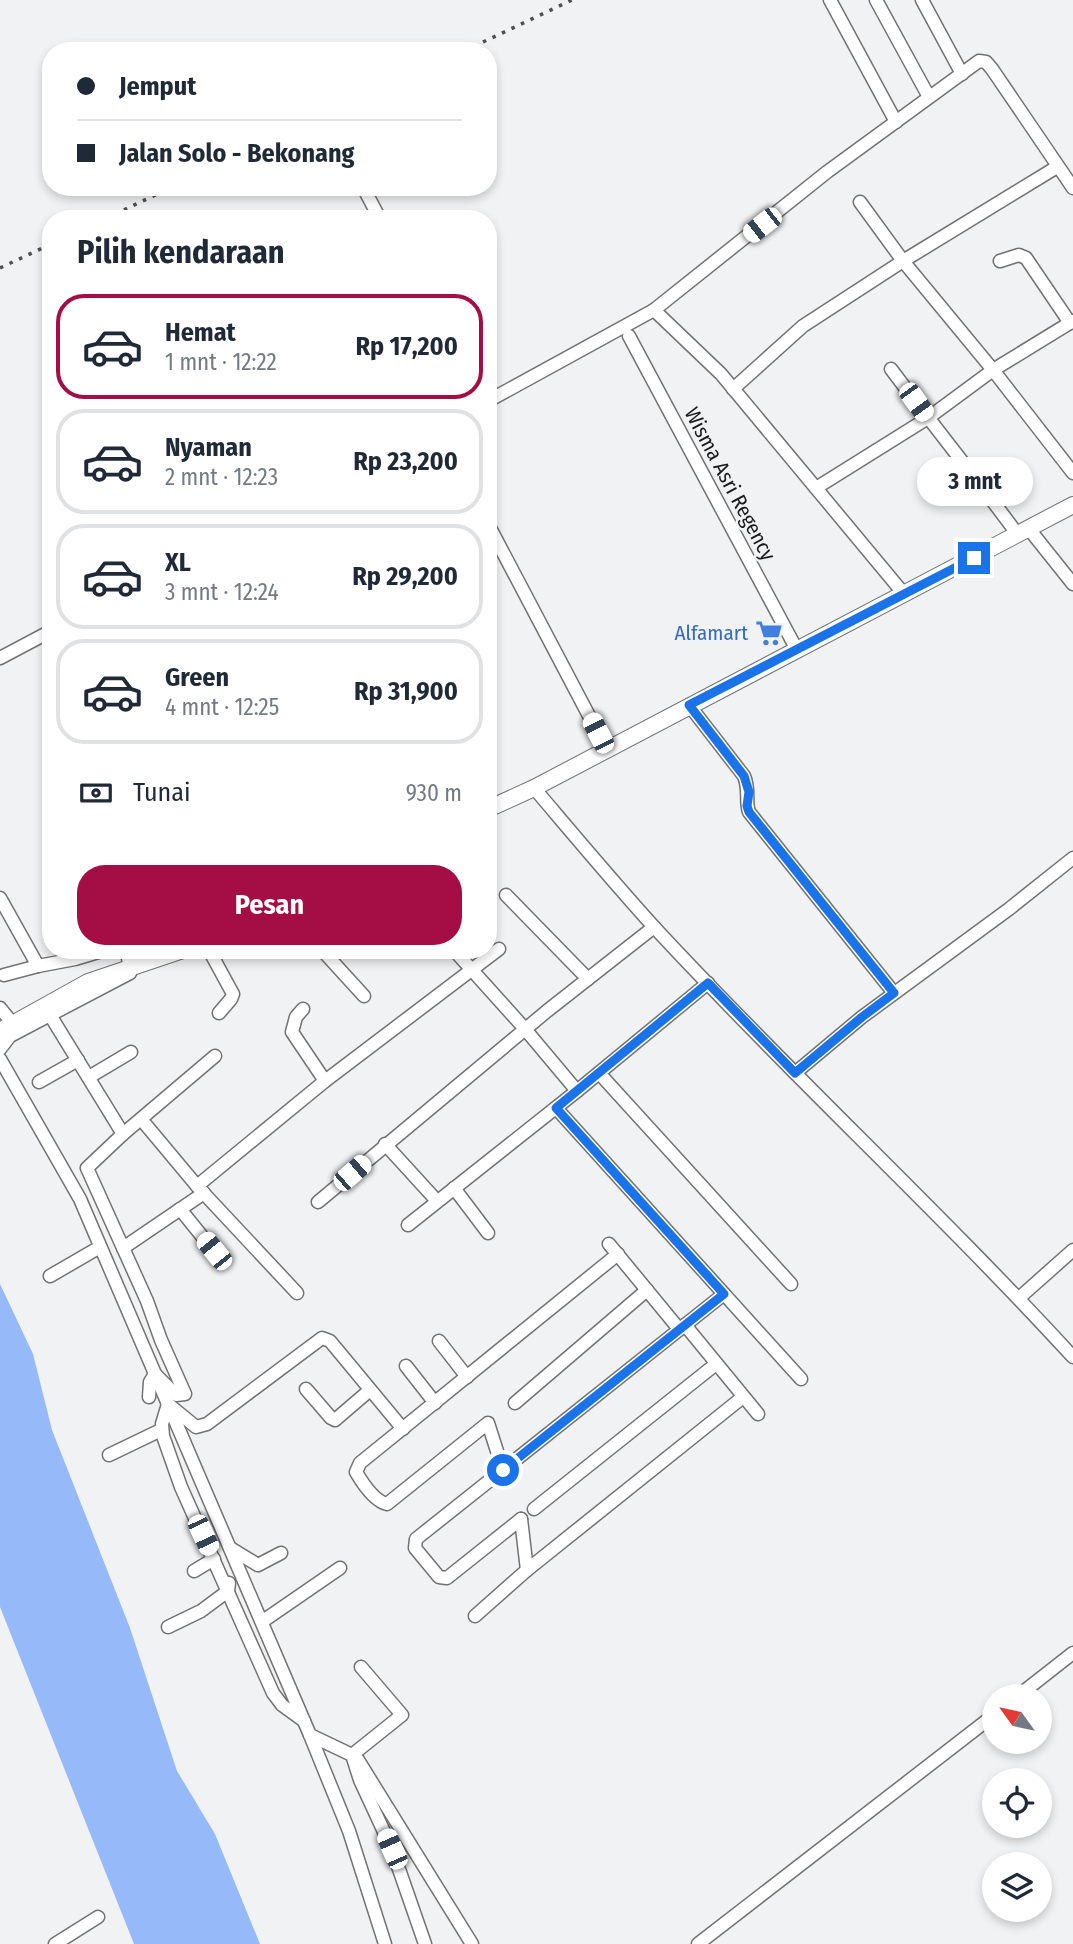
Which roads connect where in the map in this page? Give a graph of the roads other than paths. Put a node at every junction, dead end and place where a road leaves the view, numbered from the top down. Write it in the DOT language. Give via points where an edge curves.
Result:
graph roads {
  1 [pos="830,0"];
  2 [pos="876,0"];
  3 [pos="922,0"];
  4 [pos="962,74"];
  5 [pos="929,97"];
  6 [pos="896,121"];
  7 [pos="1057,167"];
  8 [pos="1073,188"];
  9 [pos="860,202"];
  10 [pos="903,261"];
  11 [pos="1000,261"];
  12 [pos="654,310"];
  13 [pos="1072,322"];
  14 [pos="629,336"];
  15 [pos="891,369"];
  16 [pos="993,370"];
  17 [pos="733,388"];
  18 [pos="497,396"];
  19 [pos="928,418"];
  20 [pos="1073,473"];
  21 [pos="816,488"];
  22 [pos="1073,505"];
  23 [pos="1023,532"];
  24 [pos="497,541"];
  25 [pos="1073,584"];
  26 [pos="904,594"];
  27 [pos="42,636"];
  28 [pos="797,650"];
  29 [pos="0,658"];
  30 [pos="689,705"];
  31 [pos="607,750"];
  32 [pos="534,788"];
  33 [pos="497,805"];
  34 [pos="1073,858"];
  35 [pos="506,895"];
  36 [pos="0,898"];
  37 [pos="654,927"];
  38 [pos="78,959"];
  39 [pos="128,959"];
  40 [pos="157,959"];
  41 [pos="214,959"];
  42 [pos="330,959"];
  43 [pos="461,959"];
  44 [pos="486,959"];
  45 [pos="148,962"];
  46 [pos="38,966"];
  47 [pos="130,967"];
  48 [pos="471,971"];
  49 [pos="4,975"];
  50 [pos="588,979"];
  51 [pos="708,983"];
  52 [pos="894,993"];
  53 [pos="364,996"];
  54 [pos="0,1008"];
  55 [pos="303,1009"];
  56 [pos="219,1013"];
  57 [pos="50,1015"];
  58 [pos="6,1028"];
  59 [pos="525,1029"];
  60 [pos="0,1049"];
  61 [pos="131,1052"];
  62 [pos="215,1056"];
  63 [pos="0,1059"];
  64 [pos="78,1060"];
  65 [pos="599,1073"];
  66 [pos="795,1073"];
  67 [pos="89,1077"];
  68 [pos="39,1082"];
  69 [pos="326,1082"];
  70 [pos="577,1091"];
  71 [pos="556,1108"];
  72 [pos="141,1119"];
  73 [pos="123,1133"];
  74 [pos="385,1144"];
  75 [pos="454,1188"];
  76 [pos="201,1190"];
  77 [pos="437,1201"];
  78 [pos="318,1202"];
  79 [pos="180,1209"];
  80 [pos="408,1225"];
  81 [pos="488,1233"];
  82 [pos="100,1247"];
  83 [pos="123,1248"];
  84 [pos="1073,1250"];
  85 [pos="214,1251"];
  86 [pos="50,1276"];
  87 [pos="791,1284"];
  88 [pos="647,1290"];
  89 [pos="297,1293"];
  90 [pos="724,1294"];
  91 [pos="1019,1298"];
  92 [pos="682,1327"];
  93 [pos="439,1341"];
  94 [pos="1073,1357"];
  95 [pos="716,1364"];
  96 [pos="406,1366"];
  97 [pos="155,1374"];
  98 [pos="467,1377"];
  99 [pos="801,1379"];
  100 [pos="306,1389"];
  101 [pos="370,1390"];
  102 [pos="149,1397"];
  103 [pos="743,1397"];
  104 [pos="435,1403"];
  105 [pos="516,1403"];
  106 [pos="168,1404"];
  107 [pos="758,1415"];
  108 [pos="403,1429"];
  109 [pos="161,1430"];
  110 [pos="109,1455"];
  111 [pos="503,1470"];
  112 [pos="534,1509"];
  113 [pos="232,1553"];
  114 [pos="281,1553"];
  115 [pos="214,1559"];
  116 [pos="340,1568"];
  117 [pos="527,1570"];
  118 [pos="194,1571"];
  119 [pos="228,1591"];
  120 [pos="475,1616"];
  121 [pos="263,1621"];
  122 [pos="168,1628"];
  123 [pos="1073,1653"];
  124 [pos="361,1667"];
  125 [pos="1033,1684"];
  126 [pos="304,1721"];
  127 [pos="982,1723"];
  128 [pos="310,1735"];
  129 [pos="348,1753"];
  130 [pos="98,1917"];
  131 [pos="55,1944"];
  132 [pos="385,1944"];
  133 [pos="425,1944"];
  134 [pos="472,1944"];
  135 [pos="698,1944"];
  1 -- 6 [label="street"];
  2 -- 5 [label="street"];
  3 -- 4 [label="street"];
  4 -- 5 [label="street"];
  4 -- 7 [label="street" via="979,61 989,65"];
  5 -- 6 [label="street"];
  6 -- 12 [label="street"];
  7 -- 8 [label="street"];
  7 -- 10 [label="street"];
  9 -- 10 [label="street"];
  10 -- 16 [label="street"];
  10 -- 17 [label="street" via="803,326"];
  11 -- 13 [label="street" via="1015,255 1026,258"];
  12 -- 17 [label="street"];
  12 -- 18 [label="street"];
  13 -- 16 [label="street"];
  14 -- 28 [label="street, Wisma Asri Regency"];
  15 -- 19 [label="street"];
  16 -- 19 [label="street"];
  16 -- 20 [label="street"];
  17 -- 21 [label="street"];
  19 -- 21 [label="street"];
  19 -- 23 [label="street"];
  21 -- 26 [label="street"];
  22 -- 23 [label="main road"];
  23 -- 25 [label="street"];
  23 -- 26 [label="main road"];
  24 -- 31 [label="street"];
  26 -- 28 [label="main road"];
  27 -- 29 [label="street"];
  28 -- 30 [label="main road"];
  30 -- 31 [label="main road"];
  30 -- 52 [label="street" via="744,776 749,812"];
  31 -- 32 [label="main road"];
  32 -- 33 [label="main road"];
  32 -- 37 [label="street"];
  34 -- 52 [label="street"];
  35 -- 50 [label="street"];
  36 -- 46 [label="street"];
  37 -- 50 [label="street"];
  37 -- 51 [label="street"];
  38 -- 46 [label="street"];
  39 -- 47 [label="street"];
  40 -- 45 [label="main road"];
  41 -- 56 [label="street" via="233,994"];
  42 -- 53 [label="street"];
  43 -- 48 [label="street"];
  44 -- 48 [label="street"];
  45 -- 47 [label="main road"];
  45 -- 57 [label="street"];
  46 -- 49 [label="street"];
  47 -- 58 [label="main road" via="88,982"];
  48 -- 59 [label="street"];
  48 -- 69 [label="street"];
  50 -- 59 [label="street"];
  51 -- 65 [label="street"];
  51 -- 66 [label="street"];
  52 -- 66 [label="street"];
  54 -- 58 [label="street"];
  55 -- 69 [label="street" via="292,1032"];
  57 -- 60 [label="street" via="10,1036"];
  57 -- 64 [label="street"];
  59 -- 70 [label="street"];
  59 -- 74 [label="street"];
  61 -- 67 [label="street"];
  62 -- 72 [label="street"];
  63 -- 82 [label="street" via="80,1199"];
  64 -- 67 [label="street"];
  64 -- 68 [label="street"];
  65 -- 70 [label="street"];
  65 -- 87 [label="street"];
  66 -- 91 [label="street"];
  67 -- 73 [label="street"];
  69 -- 76 [label="street"];
  70 -- 71 [label="street"];
  71 -- 75 [label="street"];
  71 -- 90 [label="street"];
  72 -- 73 [label="street"];
  72 -- 76 [label="street"];
  73 -- 83 [label="street" via="87,1168"];
  74 -- 77 [label="street"];
  74 -- 78 [label="street"];
  75 -- 77 [label="street"];
  75 -- 81 [label="street"];
  76 -- 79 [label="street"];
  76 -- 89 [label="street"];
  77 -- 80 [label="street"];
  79 -- 83 [label="street"];
  79 -- 85 [label="street"];
  82 -- 86 [label="street"];
  82 -- 97 [label="street"];
  83 -- 97 [label="street" via="185,1394 176,1395"];
  84 -- 91 [label="street"];
  88 -- 92 [label="street"];
  88 -- 98 [label="street" via="613,1249"];
  88 -- 105 [label="street"];
  90 -- 92 [label="street"];
  90 -- 99 [label="street"];
  91 -- 94 [label="street"];
  92 -- 95 [label="street"];
  92 -- 111 [label="street"];
  93 -- 98 [label="street"];
  95 -- 103 [label="street"];
  95 -- 112 [label="street"];
  96 -- 104 [label="street"];
  97 -- 102 [label="street"];
  97 -- 106 [label="street"];
  98 -- 104 [label="street"];
  100 -- 101 [label="street" via="335,1420"];
  101 -- 106 [label="street" via="330,1341 322,1338 207,1424 196,1427"];
  101 -- 108 [label="street"];
  103 -- 107 [label="street"];
  103 -- 117 [label="street"];
  104 -- 108 [label="street"];
  106 -- 109 [label="street"];
  106 -- 113 [label="street"];
  108 -- 111 [label="street" via="360,1463 356,1472 384,1504 488,1423"];
  109 -- 110 [label="street"];
  109 -- 115 [label="street"];
  111 -- 117 [label="street" via="416,1539 415,1548 439,1577 447,1578 521,1519"];
  113 -- 114 [label="street" via="258,1564"];
  113 -- 119 [label="street"];
  113 -- 121 [label="street"];
  115 -- 118 [label="street"];
  115 -- 119 [label="street"];
  116 -- 121 [label="street"];
  117 -- 120 [label="street"];
  119 -- 122 [label="street"];
  119 -- 126 [label="street" via="273,1693"];
  121 -- 126 [label="street"];
  123 -- 125 [label="street"];
  124 -- 129 [label="street" via="402,1715"];
  126 -- 128 [label="street"];
  127 -- 135 [label="street"];
  128 -- 129 [label="street"];
  128 -- 132 [label="street" via="349,1831"];
  129 -- 133 [label="street" via="392,1849"];
  129 -- 134 [label="street" via="372,1780"];
  130 -- 131 [label="street"];
}
